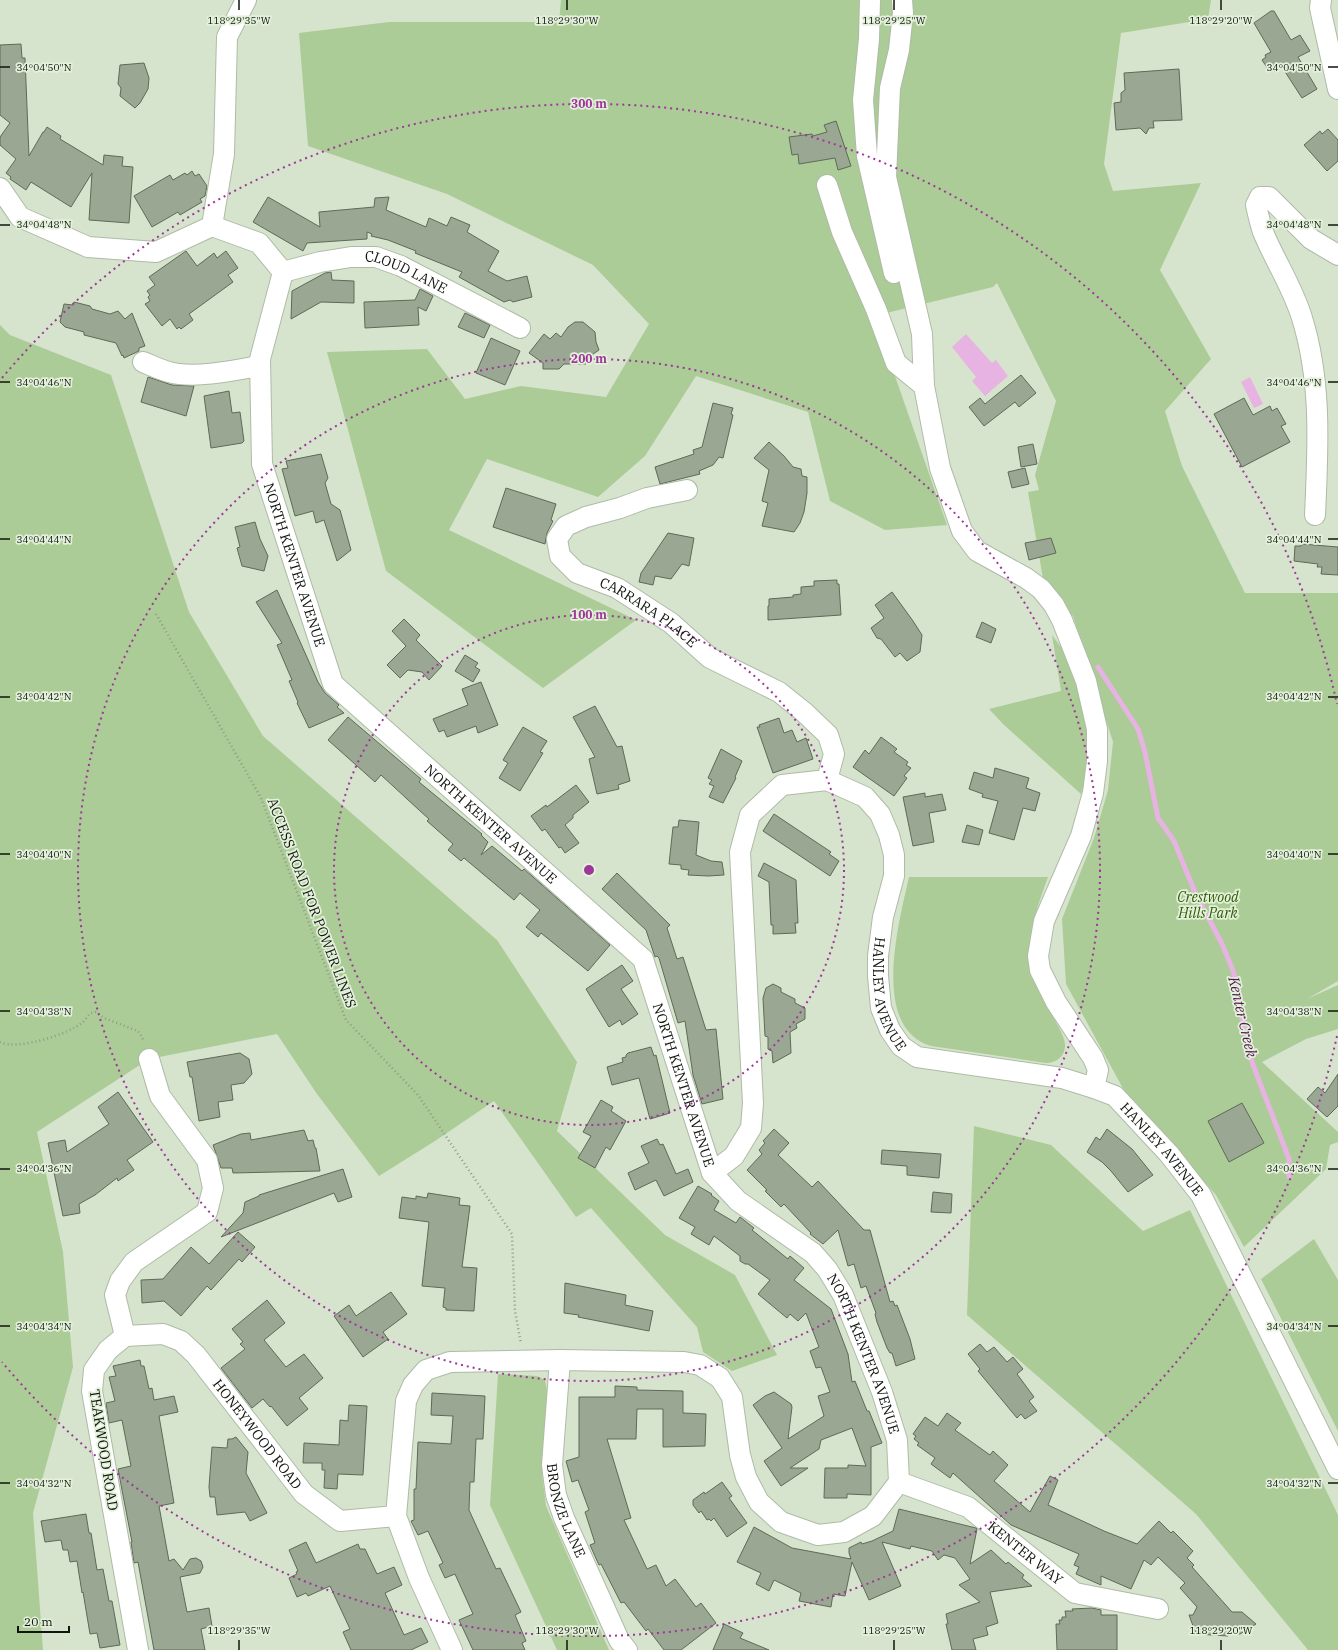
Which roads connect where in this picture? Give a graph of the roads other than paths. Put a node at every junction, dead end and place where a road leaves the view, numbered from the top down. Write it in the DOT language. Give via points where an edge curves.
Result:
graph roads {
  1 [pos="246,0"];
  2 [pos="870,0"];
  3 [pos="902,0"];
  4 [pos="1321,0"];
  5 [pos="1338,89"];
  6 [pos="827,185"];
  7 [pos="0,188"];
  8 [pos="212,226"];
  9 [pos="1338,255"];
  10 [pos="859,270"];
  11 [pos="283,272"];
  12 [pos="901,274"];
  13 [pos="520,328"];
  14 [pos="143,362"];
  15 [pos="260,366"];
  16 [pos="924,386"];
  17 [pos="687,490"];
  18 [pos="1315,515"];
  19 [pos="828,780"];
  20 [pos="149,1059"];
  21 [pos="1094,1088"];
  22 [pos="712,1173"];
  23 [pos="125,1336"];
  24 [pos="560,1360"];
  25 [pos="1338,1470"];
  26 [pos="899,1482"];
  27 [pos="396,1516"];
  28 [pos="1158,1609"];
  29 [pos="138,1650"];
  30 [pos="452,1650"];
  31 [pos="627,1650"];
  1 -- 8 [label="street" via="227,37 224,154"];
  2 -- 12 [label="street" via="863,100 867,156"];
  3 -- 12 [label="street" via="899,50 890,88 886,177"];
  4 -- 5 [label="street" via="1320,8"];
  6 -- 10 [label="street" via="842,232"];
  7 -- 8 [label="street" via="20,217 88,248 156,252"];
  8 -- 11 [label="street" via="259,244"];
  9 -- 18 [label="street" via="1310,239 1269,197 1260,197 1256,205 1263,230 1302,317 1310,352 1317,406"];
  10 -- 12 [label="street"];
  10 -- 16 [label="street" via="896,363"];
  11 -- 13 [label="street, CLOUD LANE" via="320,262 376,257 401,266"];
  11 -- 15 [label="street, NORTH KENTER AVENUE"];
  12 -- 16 [label="street" via="922,334"];
  14 -- 15 [label="street" via="179,374 201,374"];
  15 -- 22 [label="street, NORTH KENTER AVENUE" via="262,464 333,684 643,959"];
  16 -- 21 [label="street" via="940,468 962,531 977,551 1026,578 1041,589 1054,605 1091,698 1098,729 1093,793 1082,836 1044,921 1038,956 1040,970 1056,1002 1093,1058 1098,1070"];
  17 -- 19 [label="street, CARRARA PLACE" via="647,498 566,526 557,539 560,556 577,573 618,588 671,623 710,658 779,692 804,712 828,735 834,754"];
  19 -- 21 [label="street, HANLEY AVENUE" via="865,797 880,814 889,835 894,856 894,876 883,917 878,976 881,1008 890,1030 901,1046 916,1057 1062,1078"];
  19 -- 22 [label="street" via="782,785 750,815 740,852 754,1103 751,1128 734,1156"];
  20 -- 23 [label="street" via="160,1096 208,1160 213,1188 208,1212 134,1262 120,1280 115,1295"];
  21 -- 25 [label="street, HANLEY AVENUE" via="1115,1096 1169,1154 1201,1195"];
  22 -- 26 [label="street, NORTH KENTER AVENUE" via="738,1201 813,1253 828,1269 842,1295 882,1392 897,1440"];
  23 -- 27 [label="street, HONEYWOOD ROAD" via="163,1334 181,1341 196,1355 304,1494 340,1521"];
  23 -- 29 [label="street, TEAKWOOD ROAD" via="108,1350 94,1370 92,1391"];
  24 -- 26 [label="street" via="684,1362 700,1365 720,1378 732,1397 740,1455 746,1477 759,1502 781,1522 818,1535 844,1532 873,1516"];
  24 -- 27 [label="street" via="450,1362 426,1370 413,1385 406,1401"];
  24 -- 31 [label="street, BRONZE LANE" via="552,1465 556,1495 619,1640"];
  26 -- 28 [label="street, KENTER WAY" via="968,1506 1075,1593"];
  27 -- 30 [label="street" via="419,1578"];
}
